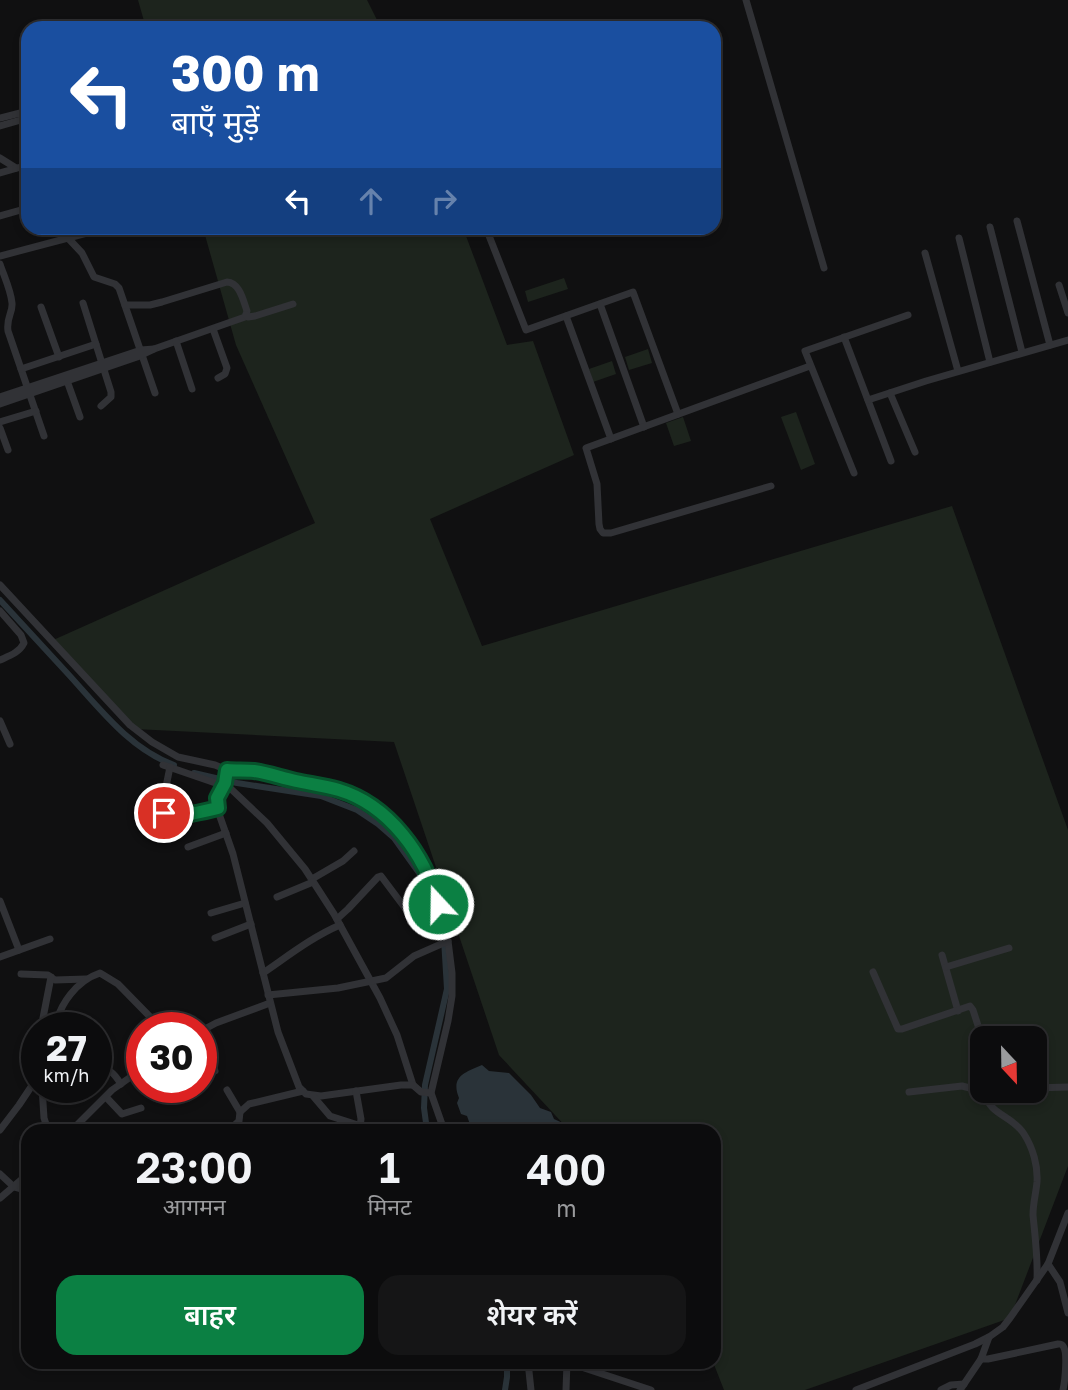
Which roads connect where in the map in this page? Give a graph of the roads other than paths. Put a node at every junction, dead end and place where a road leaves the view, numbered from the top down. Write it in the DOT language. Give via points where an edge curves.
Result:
graph roads {
  1 [pos="746,0"];
  2 [pos="21,113"];
  3 [pos="0,118"];
  4 [pos="21,120"];
  5 [pos="0,126"];
  6 [pos="0,158"];
  7 [pos="21,167"];
  8 [pos="16,169"];
  9 [pos="0,173"];
  10 [pos="21,210"];
  11 [pos="0,216"];
  12 [pos="1017,221"];
  13 [pos="990,227"];
  14 [pos="79,235"];
  15 [pos="489,235"];
  16 [pos="68,238"];
  17 [pos="959,238"];
  18 [pos="925,253"];
  19 [pos="0,256"];
  20 [pos="0,264"];
  21 [pos="824,268"];
  22 [pos="1059,285"];
  23 [pos="83,303"];
  24 [pos="293,304"];
  25 [pos="600,304"];
  26 [pos="125,305"];
  27 [pos="41,307"];
  28 [pos="1068,313"];
  29 [pos="246,315"];
  30 [pos="908,315"];
  31 [pos="566,316"];
  32 [pos="213,329"];
  33 [pos="844,337"];
  34 [pos="1068,340"];
  35 [pos="176,341"];
  36 [pos="96,344"];
  37 [pos="1050,345"];
  38 [pos="1022,352"];
  39 [pos="142,353"];
  40 [pos="58,356"];
  41 [pos="990,362"];
  42 [pos="103,366"];
  43 [pos="810,366"];
  44 [pos="21,369"];
  45 [pos="958,372"];
  46 [pos="66,378"];
  47 [pos="218,378"];
  48 [pos="192,389"];
  49 [pos="29,391"];
  50 [pos="155,393"];
  51 [pos="891,393"];
  52 [pos="0,397"];
  53 [pos="868,400"];
  54 [pos="0,404"];
  55 [pos="101,406"];
  56 [pos="36,411"];
  57 [pos="678,414"];
  58 [pos="80,417"];
  59 [pos="0,422"];
  60 [pos="644,426"];
  61 [pos="0,428"];
  62 [pos="44,436"];
  63 [pos="611,439"];
  64 [pos="8,450"];
  65 [pos="915,452"];
  66 [pos="891,461"];
  67 [pos="854,473"];
  68 [pos="771,486"];
  69 [pos="0,585"];
  70 [pos="0,611"];
  71 [pos="0,660"];
  72 [pos="0,721"];
  73 [pos="10,744"];
  74 [pos="225,779"];
  75 [pos="218,808"];
  76 [pos="226,833"];
  77 [pos="188,847"];
  78 [pos="354,851"];
  79 [pos="312,880"];
  80 [pos="277,897"];
  81 [pos="0,901"];
  82 [pos="245,903"];
  83 [pos="408,912"];
  84 [pos="211,913"];
  85 [pos="338,922"];
  86 [pos="251,925"];
  87 [pos="215,938"];
  88 [pos="50,939"];
  89 [pos="445,942"];
  90 [pos="1009,948"];
  91 [pos="19,950"];
  92 [pos="942,955"];
  93 [pos="0,957"];
  94 [pos="946,967"];
  95 [pos="873,972"];
  96 [pos="263,973"];
  97 [pos="21,974"];
  98 [pos="51,977"];
  99 [pos="87,979"];
  100 [pos="371,982"];
  101 [pos="269,999"];
  102 [pos="958,1010"];
  103 [pos="44,1012"];
  104 [pos="59,1012"];
  105 [pos="145,1012"];
  106 [pos="217,1023"];
  107 [pos="978,1026"];
  108 [pos="112,1072"];
  109 [pos="126,1081"];
  110 [pos="121,1084"];
  111 [pos="413,1085"];
  112 [pos="1068,1087"];
  113 [pos="970,1088"];
  114 [pos="1047,1088"];
  115 [pos="227,1090"];
  116 [pos="303,1091"];
  117 [pos="356,1091"];
  118 [pos="112,1092"];
  119 [pos="909,1092"];
  120 [pos="426,1093"];
  121 [pos="313,1096"];
  122 [pos="21,1101"];
  123 [pos="43,1103"];
  124 [pos="100,1103"];
  125 [pos="112,1103"];
  126 [pos="988,1103"];
  127 [pos="141,1108"];
  128 [pos="240,1112"];
  129 [pos="46,1124"];
  130 [pos="78,1124"];
  131 [pos="236,1124"];
  132 [pos="350,1124"];
  133 [pos="362,1124"];
  134 [pos="441,1124"];
  135 [pos="0,1130"];
  136 [pos="0,1174"];
  137 [pos="21,1180"];
  138 [pos="14,1187"];
  139 [pos="21,1189"];
  140 [pos="0,1198"];
  141 [pos="1068,1213"];
  142 [pos="1048,1264"];
  143 [pos="1068,1274"];
  144 [pos="1056,1275"];
  145 [pos="1037,1280"];
  146 [pos="1068,1313"];
  147 [pos="989,1337"];
  148 [pos="1066,1343"];
  149 [pos="1068,1355"];
  150 [pos="981,1359"];
  151 [pos="529,1369"];
  152 [pos="567,1369"];
  153 [pos="588,1369"];
  154 [pos="1065,1385"];
  155 [pos="962,1387"];
  156 [pos="531,1390"];
  157 [pos="566,1390"];
  158 [pos="652,1390"];
  159 [pos="856,1390"];
  160 [pos="941,1390"];
  1 -- 21 [label="street"];
  2 -- 3 [label="street"];
  4 -- 5 [label="street"];
  6 -- 8 [label="street"];
  7 -- 8 [label="street"];
  8 -- 9 [label="street"];
  10 -- 11 [label="street"];
  12 -- 37 [label="street"];
  13 -- 38 [label="street"];
  14 -- 16 [label="street"];
  15 -- 31 [label="street" via="526,330"];
  16 -- 19 [label="street"];
  16 -- 26 [label="street" via="94,277 119,288"];
  17 -- 41 [label="street"];
  18 -- 45 [label="street"];
  20 -- 44 [label="street" via="12,302 8,331"];
  22 -- 28 [label="street"];
  23 -- 36 [label="street"];
  24 -- 29 [label="street"];
  25 -- 31 [label="street"];
  25 -- 57 [label="street" via="633,292"];
  25 -- 60 [label="street"];
  26 -- 29 [label="street" via="150,305 227,282 237,286"];
  26 -- 39 [label="street"];
  27 -- 40 [label="street"];
  29 -- 32 [label="street"];
  30 -- 33 [label="street"];
  31 -- 63 [label="street"];
  32 -- 35 [label="street"];
  32 -- 47 [label="street" via="226,368"];
  33 -- 43 [label="street" via="805,351"];
  33 -- 53 [label="street"];
  34 -- 37 [label="street"];
  35 -- 39 [label="street"];
  35 -- 48 [label="street"];
  36 -- 40 [label="street"];
  36 -- 42 [label="street"];
  37 -- 38 [label="street"];
  38 -- 41 [label="street"];
  39 -- 42 [label="street"];
  39 -- 50 [label="street"];
  40 -- 44 [label="street"];
  41 -- 45 [label="street"];
  42 -- 46 [label="street"];
  42 -- 55 [label="street" via="111,397"];
  43 -- 57 [label="street"];
  43 -- 67 [label="street"];
  44 -- 49 [label="street"];
  45 -- 51 [label="street"];
  46 -- 49 [label="street"];
  46 -- 58 [label="street"];
  49 -- 52 [label="street"];
  49 -- 54 [label="street"];
  49 -- 56 [label="street"];
  51 -- 53 [label="street"];
  51 -- 65 [label="street"];
  53 -- 66 [label="street"];
  56 -- 59 [label="street"];
  56 -- 62 [label="street"];
  57 -- 60 [label="street"];
  60 -- 63 [label="street"];
  61 -- 64 [label="street"];
  63 -- 68 [label="street" via="586,448 597,484 603,533"];
  69 -- 74 [label="street" via="130,725 178,757 215,765"];
  70 -- 71 [label="street" via="24,643"];
  72 -- 73 [label="street"];
  74 -- 75 [label="street"];
  74 -- 75 [label="street" via="166,766 164,813"];
  74 -- 79 [label="street"];
  74 -- 89 [label="street" via="254,771 339,790 376,810 414,850 433,885"];
  75 -- 76 [label="street"];
  76 -- 77 [label="street"];
  76 -- 82 [label="street"];
  78 -- 79 [label="street"];
  79 -- 80 [label="street"];
  79 -- 85 [label="street"];
  81 -- 91 [label="street"];
  82 -- 84 [label="street"];
  82 -- 86 [label="street"];
  83 -- 85 [label="street" via="381,876"];
  85 -- 96 [label="street"];
  85 -- 100 [label="street"];
  86 -- 87 [label="street"];
  86 -- 96 [label="street"];
  88 -- 91 [label="street"];
  89 -- 100 [label="street" via="414,956 386,978"];
  89 -- 120 [label="street" via="452,996"];
  90 -- 94 [label="street"];
  91 -- 93 [label="street"];
  92 -- 94 [label="street"];
  94 -- 102 [label="street"];
  95 -- 102 [label="street" via="898,1029"];
  96 -- 101 [label="street"];
  97 -- 98 [label="street"];
  98 -- 99 [label="street"];
  98 -- 103 [label="street"];
  99 -- 104 [label="street"];
  99 -- 105 [label="street" via="103,974"];
  100 -- 101 [label="street"];
  100 -- 111 [label="street" via="397,1035"];
  101 -- 106 [label="street"];
  101 -- 116 [label="street" via="284,1050"];
  102 -- 107 [label="street" via="971,1007"];
  108 -- 110 [label="street"];
  109 -- 110 [label="street"];
  110 -- 118 [label="street"];
  111 -- 117 [label="street"];
  111 -- 120 [label="street"];
  112 -- 114 [label="street"];
  113 -- 119 [label="street"];
  115 -- 128 [label="street"];
  116 -- 121 [label="street"];
  116 -- 128 [label="street" via="249,1104"];
  117 -- 121 [label="street"];
  117 -- 133 [label="street"];
  120 -- 134 [label="street"];
  121 -- 132 [label="street" via="330,1116"];
  122 -- 135 [label="street"];
  123 -- 129 [label="street"];
  124 -- 130 [label="street"];
  125 -- 127 [label="street" via="122,1114"];
  126 -- 145 [label="street" via="1023,1132 1035,1160"];
  128 -- 131 [label="street"];
  136 -- 138 [label="street"];
  137 -- 138 [label="street"];
  138 -- 139 [label="street"];
  138 -- 140 [label="street"];
  141 -- 142 [label="street"];
  142 -- 144 [label="street"];
  142 -- 145 [label="street"];
  143 -- 144 [label="street"];
  144 -- 146 [label="street"];
  145 -- 147 [label="street" via="1007,1323"];
  147 -- 150 [label="street"];
  147 -- 159 [label="street"];
  148 -- 149 [label="street"];
  148 -- 150 [label="street"];
  149 -- 154 [label="street"];
  150 -- 155 [label="street"];
  151 -- 156 [label="street"];
  152 -- 157 [label="street"];
  153 -- 158 [label="street"];
  155 -- 160 [label="street" via="951,1385"];
}
